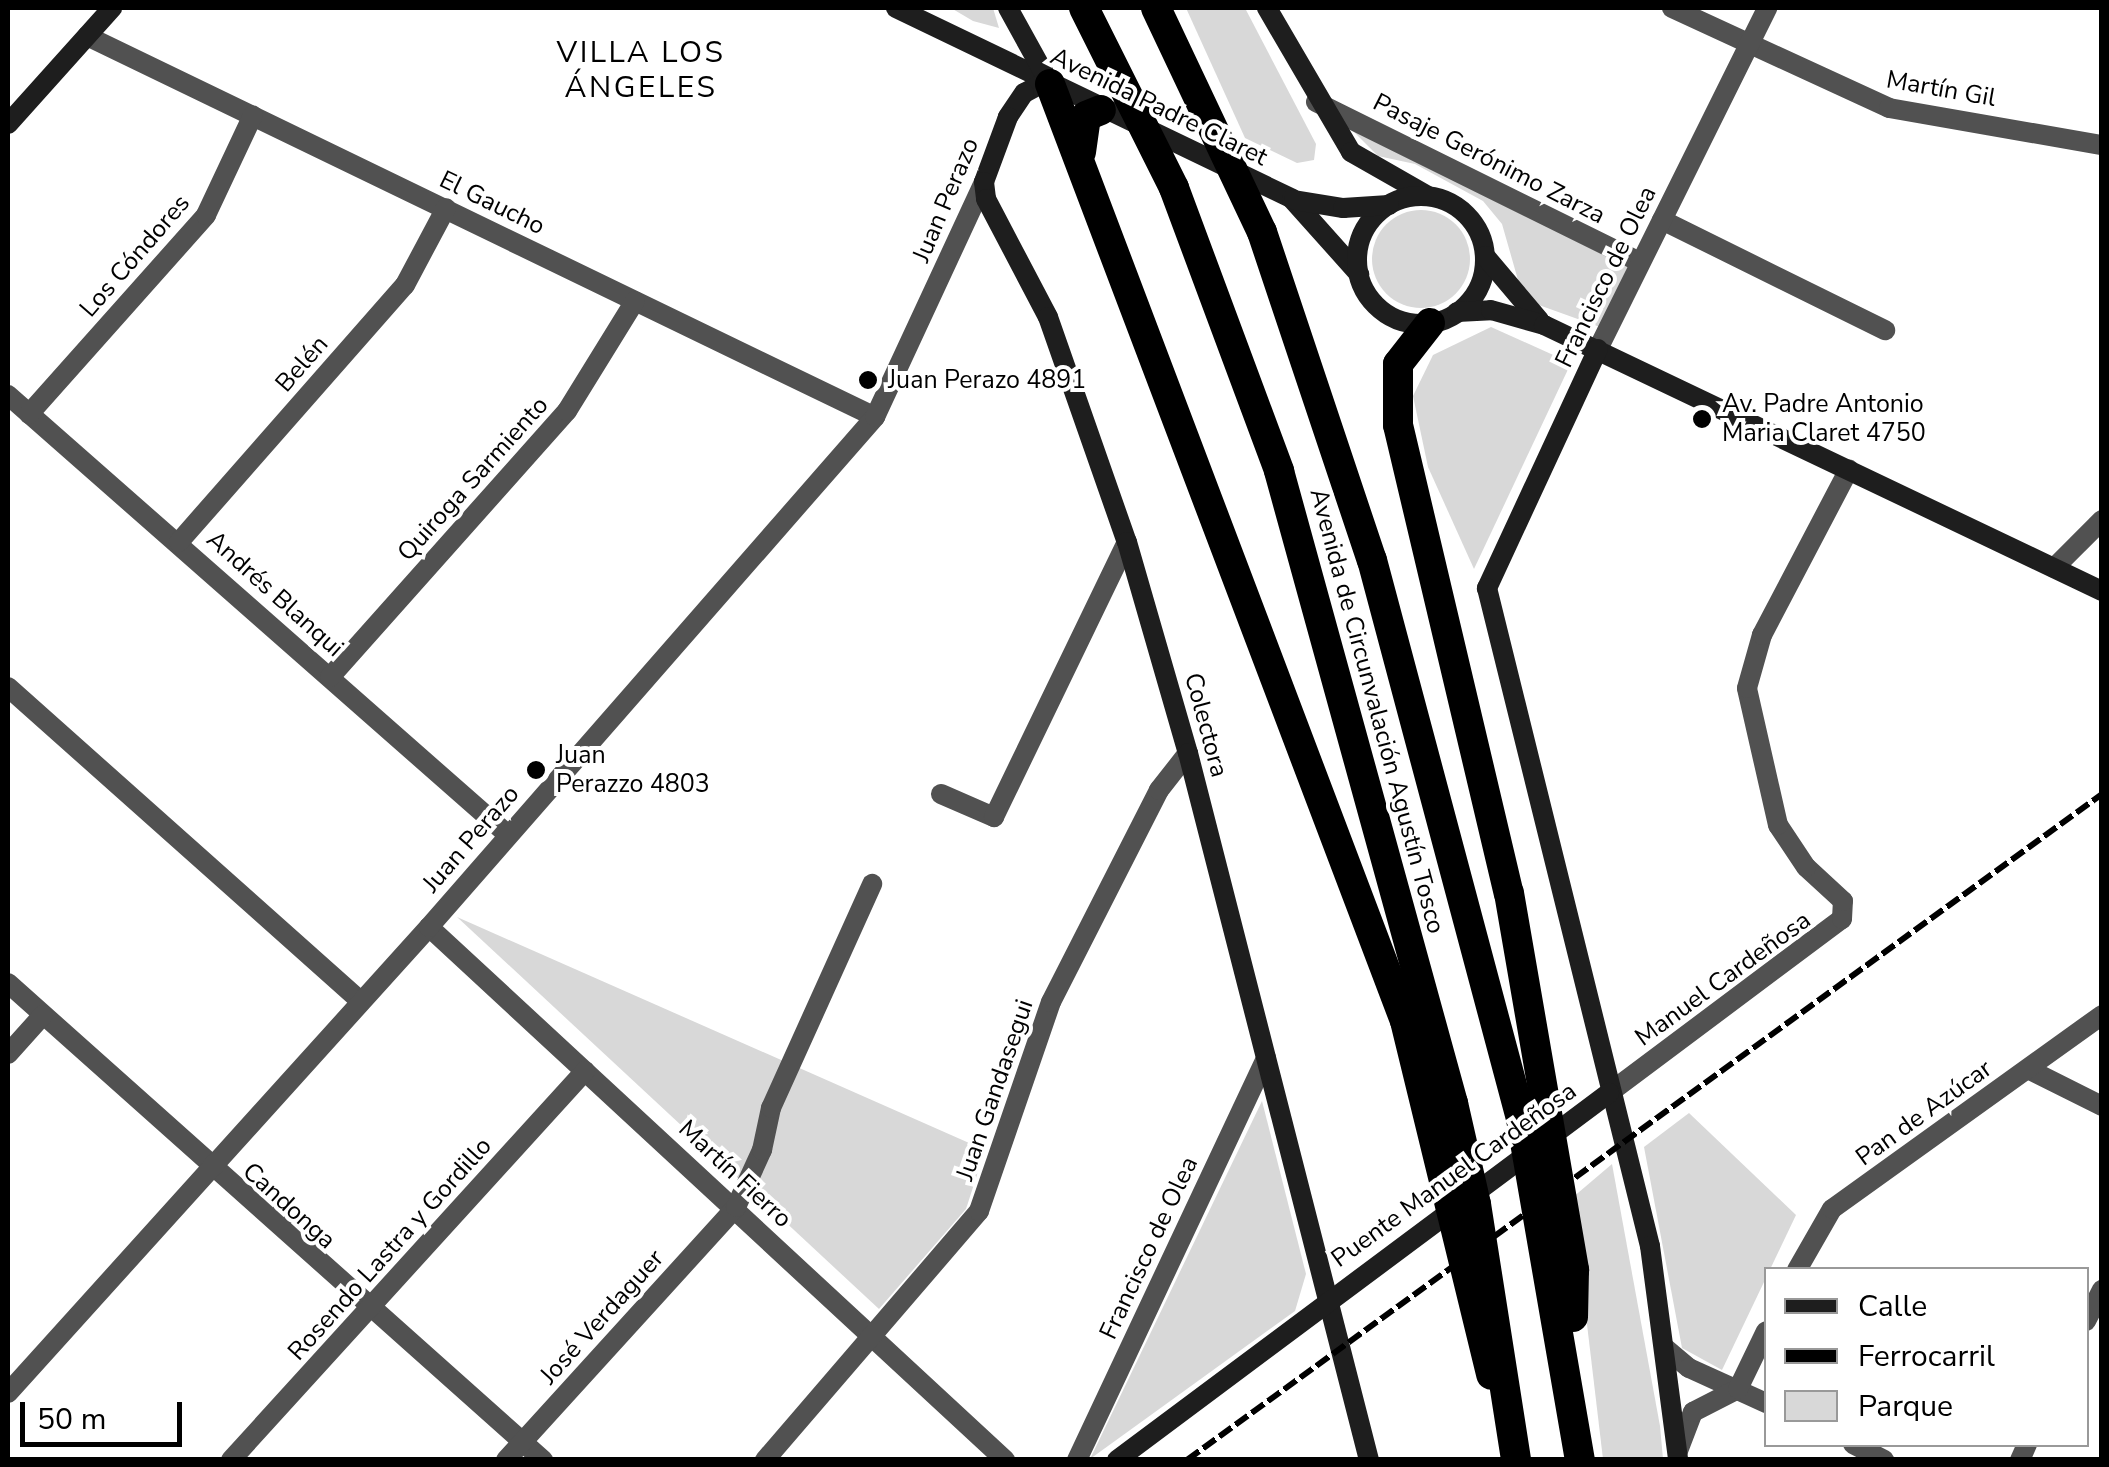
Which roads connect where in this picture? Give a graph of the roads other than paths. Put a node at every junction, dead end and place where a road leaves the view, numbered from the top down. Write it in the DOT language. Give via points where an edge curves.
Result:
graph roads {
  1 [pos="112,8"];
  2 [pos="898,8"];
  3 [pos="910,8"];
  4 [pos="1008,8"];
  5 [pos="1084,8"];
  6 [pos="1156,8"];
  7 [pos="1267,8"];
  8 [pos="1672,8"];
  9 [pos="1767,8"];
  10 [pos="87,36"];
  11 [pos="1750,46"];
  12 [pos="1071,99"];
  13 [pos="1316,102"];
  14 [pos="252,116"];
  15 [pos="8,124"];
  16 [pos="2102,145"];
  17 [pos="1082,155"];
  18 [pos="984,182"];
  19 [pos="1284,195"];
  20 [pos="1430,196"];
  21 [pos="1389,205"];
  22 [pos="446,208"];
  23 [pos="1662,220"];
  24 [pos="1485,256"];
  25 [pos="1640,262"];
  26 [pos="1359,274"];
  27 [pos="635,301"];
  28 [pos="1444,318"];
  29 [pos="1544,325"];
  30 [pos="1885,330"];
  31 [pos="1598,349"];
  32 [pos="8,395"];
  33 [pos="28,414"];
  34 [pos="875,417"];
  35 [pos="1850,468"];
  36 [pos="2102,520"];
  37 [pos="179,542"];
  38 [pos="1127,542"];
  39 [pos="2054,568"];
  40 [pos="2102,591"];
  41 [pos="330,677"];
  42 [pos="8,687"];
  43 [pos="1188,752"];
  44 [pos="942,794"];
  45 [pos="507,834"];
  46 [pos="872,884"];
  47 [pos="429,927"];
  48 [pos="8,982"];
  49 [pos="361,1001"];
  50 [pos="43,1015"];
  51 [pos="2102,1015"];
  52 [pos="8,1054"];
  53 [pos="1266,1058"];
  54 [pos="2028,1070"];
  55 [pos="586,1071"];
  56 [pos="1609,1094"];
  57 [pos="2102,1106"];
  58 [pos="210,1170"];
  59 [pos="736,1207"];
  60 [pos="1799,1267"];
  61 [pos="2102,1290"];
  62 [pos="1329,1298"];
  63 [pos="368,1310"];
  64 [pos="2089,1315"];
  65 [pos="1764,1335"];
  66 [pos="873,1336"];
  67 [pos="1664,1348"];
  68 [pos="1738,1389"];
  69 [pos="8,1393"];
  70 [pos="1764,1402"];
  71 [pos="1572,1405"];
  72 [pos="522,1442"];
  73 [pos="1859,1447"];
  74 [pos="1516,1452"];
  75 [pos="1678,1456"];
  76 [pos="231,1460"];
  77 [pos="506,1460"];
  78 [pos="543,1460"];
  79 [pos="766,1460"];
  80 [pos="1005,1460"];
  81 [pos="1078,1460"];
  82 [pos="1117,1460"];
  83 [pos="1368,1460"];
  84 [pos="1580,1460"];
  85 [pos="1884,1460"];
  1 -- 10 [label="main road"];
  2 -- 3 [label="main road"];
  2 -- 12 [label="main road, Avenida Padre Claret" via="996,52"];
  4 -- 12 [label="main road"];
  5 -- 74 [label="highway, Avenida de Circunvalación Agustín Tosco" via="1174,188 1290,509 1453,1103"];
  6 -- 71 [label="highway, Avenida de Circunvalación Agustín Tosco" via="1262,232 1372,560 1521,1120"];
  7 -- 13 [label="main road"];
  8 -- 11 [label="street, Martín Gil"];
  9 -- 11 [label="street, Francisco de Olea"];
  10 -- 14 [label="street, El Gaucho"];
  10 -- 15 [label="main road"];
  11 -- 16 [label="street, Martín Gil" via="1889,108"];
  11 -- 23 [label="street, Francisco de Olea"];
  12 -- 17 [label="highway"];
  12 -- 17 [label="highway"];
  12 -- 18 [label="main road, Juan Perazo" via="1014,104"];
  12 -- 19 [label="main road, Avenida Padre Claret"];
  13 -- 20 [label="main road" via="1350,152"];
  13 -- 25 [label="street, Pasaje Gerónimo Zarza"];
  14 -- 22 [label="street, El Gaucho"];
  14 -- 33 [label="street, Los Cóndores" via="206,215"];
  17 -- 74 [label="highway" via="1405,1021 1475,1329"];
  18 -- 34 [label="street, Juan Perazo"];
  18 -- 38 [label="main road, Colectora" via="992,214 1066,361"];
  19 -- 21 [label="main road, Avenida Padre Claret" via="1343,208"];
  19 -- 26 [label="main road, Avenida Padre Claret"];
  20 -- 21 [label="main road"];
  20 -- 24 [label="main road" via="1469,217"];
  21 -- 26 [label="main road" via="1362,236"];
  22 -- 27 [label="street, El Gaucho"];
  22 -- 37 [label="street, Belén" via="405,285"];
  23 -- 25 [label="street, Francisco de Olea"];
  23 -- 30 [label="street"];
  24 -- 28 [label="main road" via="1480,282"];
  24 -- 29 [label="main road"];
  25 -- 31 [label="street, Francisco de Olea"];
  26 -- 28 [label="main road" via="1384,311"];
  27 -- 34 [label="street, El Gaucho"];
  27 -- 41 [label="street, Quiroga Sarmiento" via="567,411"];
  28 -- 29 [label="main road" via="1491,310"];
  28 -- 71 [label="highway" via="1402,354 1395,403 1509,892 1574,1270"];
  29 -- 31 [label="main road"];
  31 -- 35 [label="main road"];
  31 -- 56 [label="main road, Francisco de Olea" via="1492,571 1488,606 1563,878"];
  32 -- 33 [label="street, Andrés Blanqui"];
  33 -- 37 [label="street, Andrés Blanqui"];
  34 -- 45 [label="street, Juan Perazo"];
  35 -- 39 [label="main road"];
  35 -- 56 [label="street, Manuel Cardeñosa" via="1762,636 1747,688 1778,825 1845,911 1836,926"];
  36 -- 39 [label="street"];
  37 -- 41 [label="street, Andrés Blanqui"];
  38 -- 43 [label="main road, Colectora"];
  38 -- 44 [label="street" via="994,817"];
  39 -- 40 [label="main road"];
  41 -- 45 [label="street, Andrés Blanqui"];
  42 -- 49 [label="street"];
  43 -- 53 [label="main road, Colectora"];
  43 -- 66 [label="street, Juan Gandasegui" via="1159,790 1051,1002 979,1211"];
  45 -- 47 [label="street, Juan Perazo"];
  46 -- 59 [label="street, José Verdaguer" via="771,1108 755,1169"];
  47 -- 49 [label="street, Juan Perazo"];
  47 -- 55 [label="street, Martín Fierro"];
  48 -- 50 [label="street, Candonga"];
  49 -- 58 [label="street, Juan Perazo"];
  50 -- 52 [label="street"];
  50 -- 58 [label="street, Candonga"];
  51 -- 54 [label="street, Pan de Azúcar"];
  53 -- 62 [label="main road, Colectora"];
  53 -- 81 [label="street, Francisco de Olea"];
  54 -- 57 [label="street"];
  54 -- 60 [label="street, Pan de Azúcar" via="1832,1209"];
  55 -- 59 [label="street, Martín Fierro"];
  55 -- 63 [label="street, Rosendo Lastra y Gordillo"];
  56 -- 62 [label="main road, Puente Manuel Cardeñosa"];
  56 -- 67 [label="main road" via="1650,1246"];
  58 -- 63 [label="street, Candonga"];
  58 -- 69 [label="street, Juan Perazo"];
  59 -- 66 [label="street, Martín Fierro"];
  59 -- 72 [label="street, José Verdaguer"];
  61 -- 64 [label="street"];
  62 -- 82 [label="main road"];
  62 -- 83 [label="main road, Colectora"];
  63 -- 72 [label="street, Candonga"];
  63 -- 76 [label="street, Rosendo Lastra y Gordillo"];
  65 -- 68 [label="street"];
  66 -- 79 [label="street, Juan Gandasegui"];
  66 -- 80 [label="street, Martín Fierro"];
  67 -- 68 [label="street" via="1680,1363"];
  67 -- 75 [label="main road"];
  68 -- 70 [label="street"];
  68 -- 75 [label="street" via="1693,1412"];
  71 -- 84 [label="highway, Avenida de Circunvalación Agustín Tosco"];
  72 -- 77 [label="street, José Verdaguer"];
  72 -- 78 [label="street, Candonga"];
  73 -- 85 [label="street"];
}
